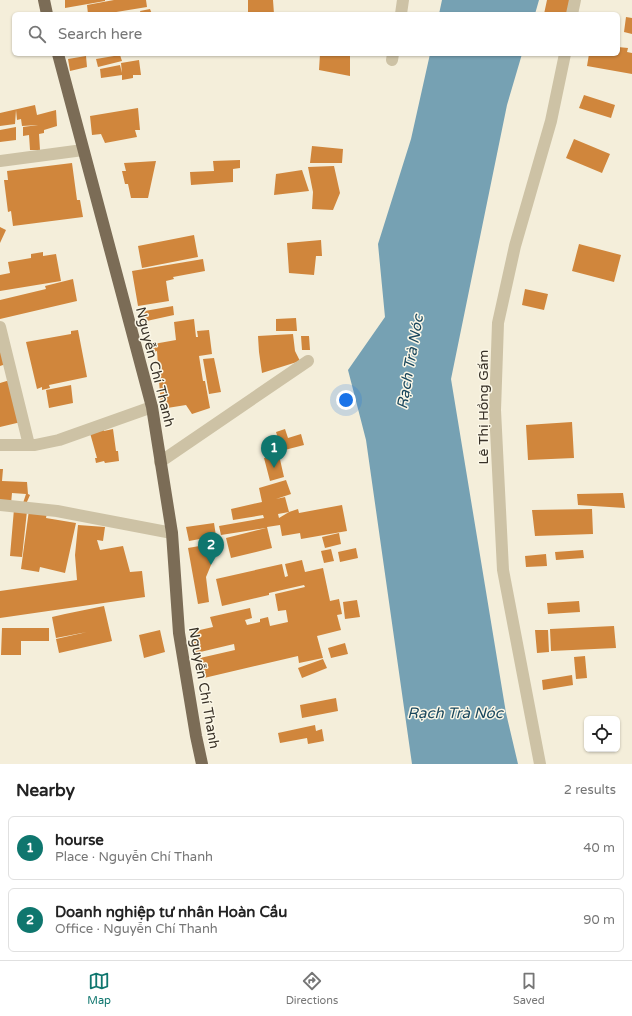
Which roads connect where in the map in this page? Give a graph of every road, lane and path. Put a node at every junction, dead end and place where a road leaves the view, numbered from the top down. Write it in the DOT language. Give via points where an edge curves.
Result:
graph roads {
  1 [pos="44,0"];
  2 [pos="404,0"];
  3 [pos="575,0"];
  4 [pos="47,12"];
  5 [pos="401,12"];
  6 [pos="572,12"];
  7 [pos="59,56"];
  8 [pos="565,56"];
  9 [pos="83,150"];
  10 [pos="0,161"];
  11 [pos="0,327"];
  12 [pos="308,361"];
  13 [pos="152,407"];
  14 [pos="0,445"];
  15 [pos="29,445"];
  16 [pos="160,462"];
  17 [pos="0,505"];
  18 [pos="172,533"];
  19 [pos="202,764"];
  20 [pos="540,764"];
  1 -- 4 [label="main road"];
  2 -- 5 [label="street"];
  3 -- 6 [label="street"];
  7 -- 9 [label="main road, Nguyễn Chí Thanh"];
  8 -- 20 [label="street, Lê Thị Hồng Gấm" via="551,121 516,246 498,323 495,410 503,570"];
  9 -- 10 [label="street"];
  9 -- 13 [label="main road, Nguyễn Chí Thanh"];
  11 -- 15 [label="street"];
  12 -- 16 [label="street"];
  13 -- 15 [label="street" via="59,440"];
  13 -- 16 [label="main road, Nguyễn Chí Thanh"];
  14 -- 15 [label="street"];
  16 -- 18 [label="main road, Nguyễn Chí Thanh"];
  17 -- 18 [label="street" via="57,511"];
  18 -- 19 [label="main road, Nguyễn Chí Thanh" via="179,633"];
}
